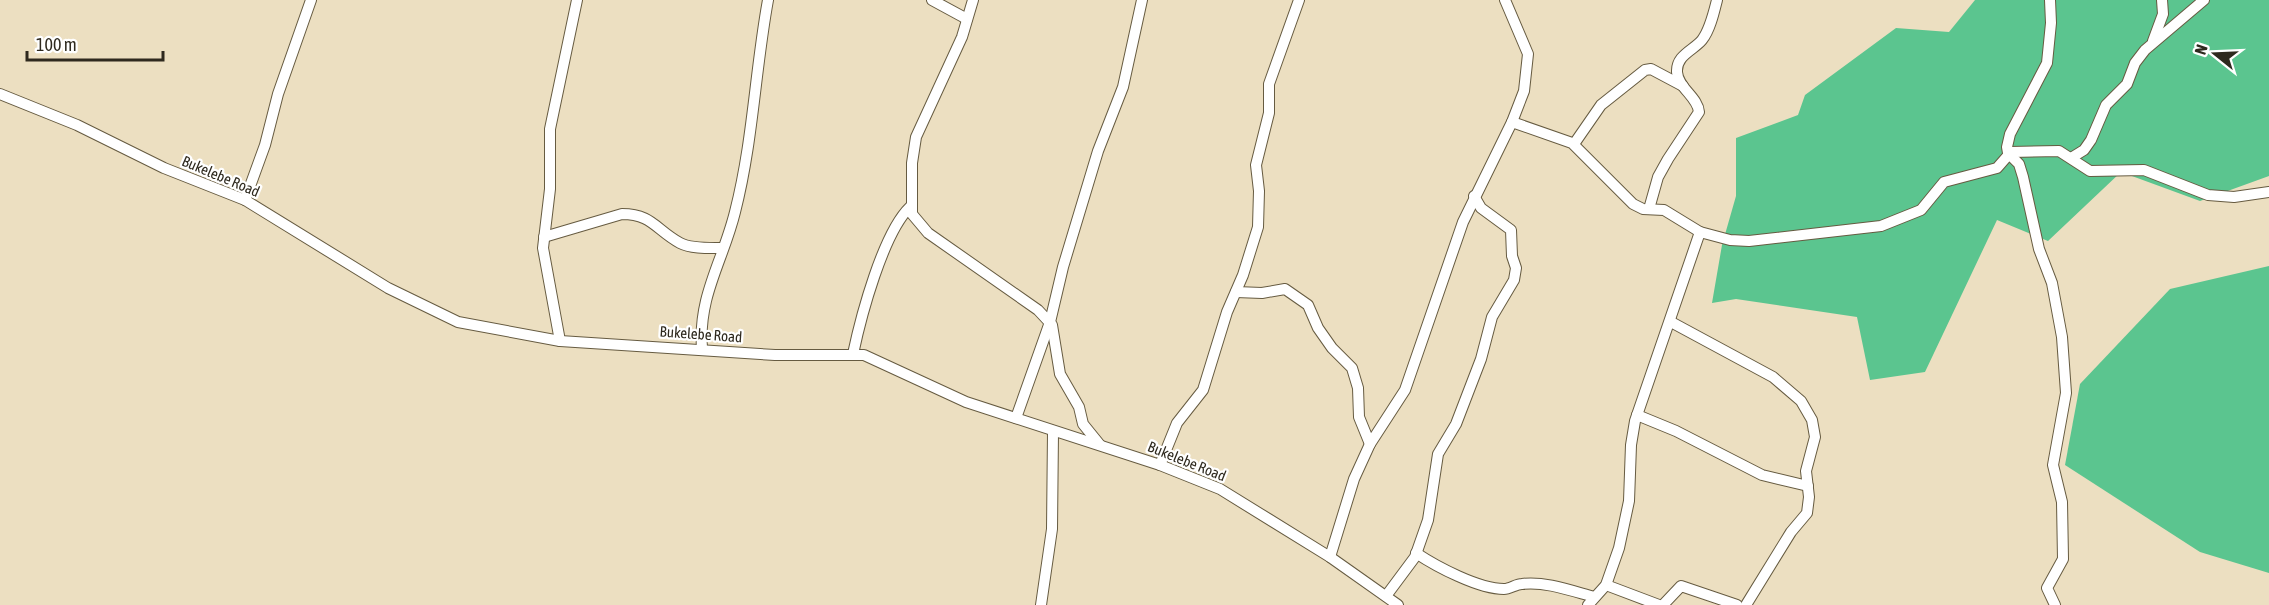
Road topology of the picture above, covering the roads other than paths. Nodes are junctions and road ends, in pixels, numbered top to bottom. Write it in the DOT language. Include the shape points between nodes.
graph roads {
  1 [pos="310,0"];
  2 [pos="577,0"];
  3 [pos="768,0"];
  4 [pos="932,0"];
  5 [pos="973,0"];
  6 [pos="1142,0"];
  7 [pos="1299,0"];
  8 [pos="1506,0"];
  9 [pos="1717,0"];
  10 [pos="2050,0"];
  11 [pos="2162,0"];
  12 [pos="2205,0"];
  13 [pos="967,19"];
  14 [pos="2152,44"];
  15 [pos="1684,86"];
  16 [pos="0,94"];
  17 [pos="1512,122"];
  18 [pos="1574,144"];
  19 [pos="2008,153"];
  20 [pos="2071,158"];
  21 [pos="2269,192"];
  22 [pos="1474,196"];
  23 [pos="245,200"];
  24 [pos="910,207"];
  25 [pos="1649,208"];
  26 [pos="1700,232"];
  27 [pos="544,237"];
  28 [pos="723,248"];
  29 [pos="1236,292"];
  30 [pos="1050,322"];
  31 [pos="1671,322"];
  32 [pos="560,341"];
  33 [pos="702,348"];
  34 [pos="853,354"];
  35 [pos="1637,415"];
  36 [pos="1016,418"];
  37 [pos="1053,432"];
  38 [pos="1370,444"];
  39 [pos="1101,446"];
  40 [pos="1160,465"];
  41 [pos="1808,486"];
  42 [pos="1416,553"];
  43 [pos="1330,557"];
  44 [pos="1606,585"];
  45 [pos="1386,596"];
  46 [pos="1591,601"];
  47 [pos="1041,605"];
  48 [pos="1398,605"];
  49 [pos="1661,605"];
  50 [pos="1737,605"];
  51 [pos="1746,605"];
  52 [pos="2055,605"];
  1 -- 23 [label="street"];
  2 -- 27 [label="street" via="550,129"];
  3 -- 28 [label="street" via="752,128 735,213"];
  4 -- 13 [label="street"];
  5 -- 13 [label="street"];
  6 -- 30 [label="street" via="1123,87 1095,160"];
  7 -- 29 [label="street" via="1269,84 1269,113 1256,165 1259,224"];
  8 -- 17 [label="street" via="1528,57 1524,91"];
  9 -- 15 [label="street" via="1702,40 1679,63 1677,74"];
  10 -- 19 [label="street" via="2047,63 2010,134"];
  11 -- 14 [label="street" via="2163,14"];
  12 -- 14 [label="street"];
  13 -- 24 [label="street" via="916,136"];
  14 -- 20 [label="street" via="2137,60 2127,84 2106,105 2084,150"];
  15 -- 18 [label="street" via="1651,69 1645,70 1601,105"];
  15 -- 25 [label="street" via="1699,112 1658,177"];
  16 -- 23 [label="street, Bukelebe Road"];
  17 -- 18 [label="street"];
  17 -- 22 [label="street"];
  18 -- 25 [label="street" via="1632,204"];
  19 -- 20 [label="street" via="2059,151"];
  19 -- 26 [label="street" via="1997,168 1944,182 1921,210 1881,226 1749,241"];
  19 -- 52 [label="street" via="2019,164 2024,177 2038,249 2052,283 2062,337 2066,393 2053,465 2062,502 2063,559 2047,588"];
  20 -- 21 [label="street" via="2090,171 2144,170 2208,195 2234,197"];
  22 -- 38 [label="street" via="1408,381"];
  22 -- 42 [label="street" via="1481,208 1511,230 1515,273 1492,317 1455,429 1438,454 1428,520"];
  23 -- 32 [label="street, Bukelebe Road" via="434,312 480,328"];
  24 -- 30 [label="street" via="916,221 928,233"];
  24 -- 34 [label="street" via="885,250 860,318"];
  25 -- 26 [label="street" via="1664,210"];
  26 -- 31 [label="street"];
  27 -- 28 [label="street" via="621,214 633,214 648,219 680,243"];
  27 -- 32 [label="street" via="543,257"];
  28 -- 33 [label="street" via="701,313"];
  29 -- 38 [label="street" via="1285,289 1308,305 1318,328 1352,368 1358,388 1359,417"];
  29 -- 40 [label="street" via="1203,390 1177,423"];
  30 -- 36 [label="street"];
  30 -- 39 [label="street" via="1060,374 1079,407 1083,424"];
  31 -- 35 [label="street"];
  31 -- 41 [label="street" via="1773,377 1801,401 1812,420 1815,437 1806,471"];
  32 -- 33 [label="street, Bukelebe Road"];
  33 -- 34 [label="street, Bukelebe Road" via="775,355"];
  34 -- 36 [label="street, Bukelebe Road" via="966,402"];
  35 -- 41 [label="street" via="1762,475"];
  35 -- 44 [label="street" via="1631,445 1629,501"];
  36 -- 37 [label="street, Bukelebe Road"];
  37 -- 39 [label="street, Bukelebe Road"];
  37 -- 47 [label="street" via="1052,529"];
  38 -- 43 [label="street" via="1354,479"];
  39 -- 40 [label="street, Bukelebe Road"];
  40 -- 43 [label="street, Bukelebe Road" via="1220,489"];
  41 -- 51 [label="street" via="1807,513"];
  42 -- 45 [label="street"];
  42 -- 46 [label="street" via="1469,582 1505,589 1522,584 1544,586"];
  43 -- 45 [label="street, Bukelebe Road"];
  44 -- 46 [label="street"];
  44 -- 49 [label="street"];
  45 -- 48 [label="street, Bukelebe Road"];
  49 -- 50 [label="street" via="1681,586"];
}
